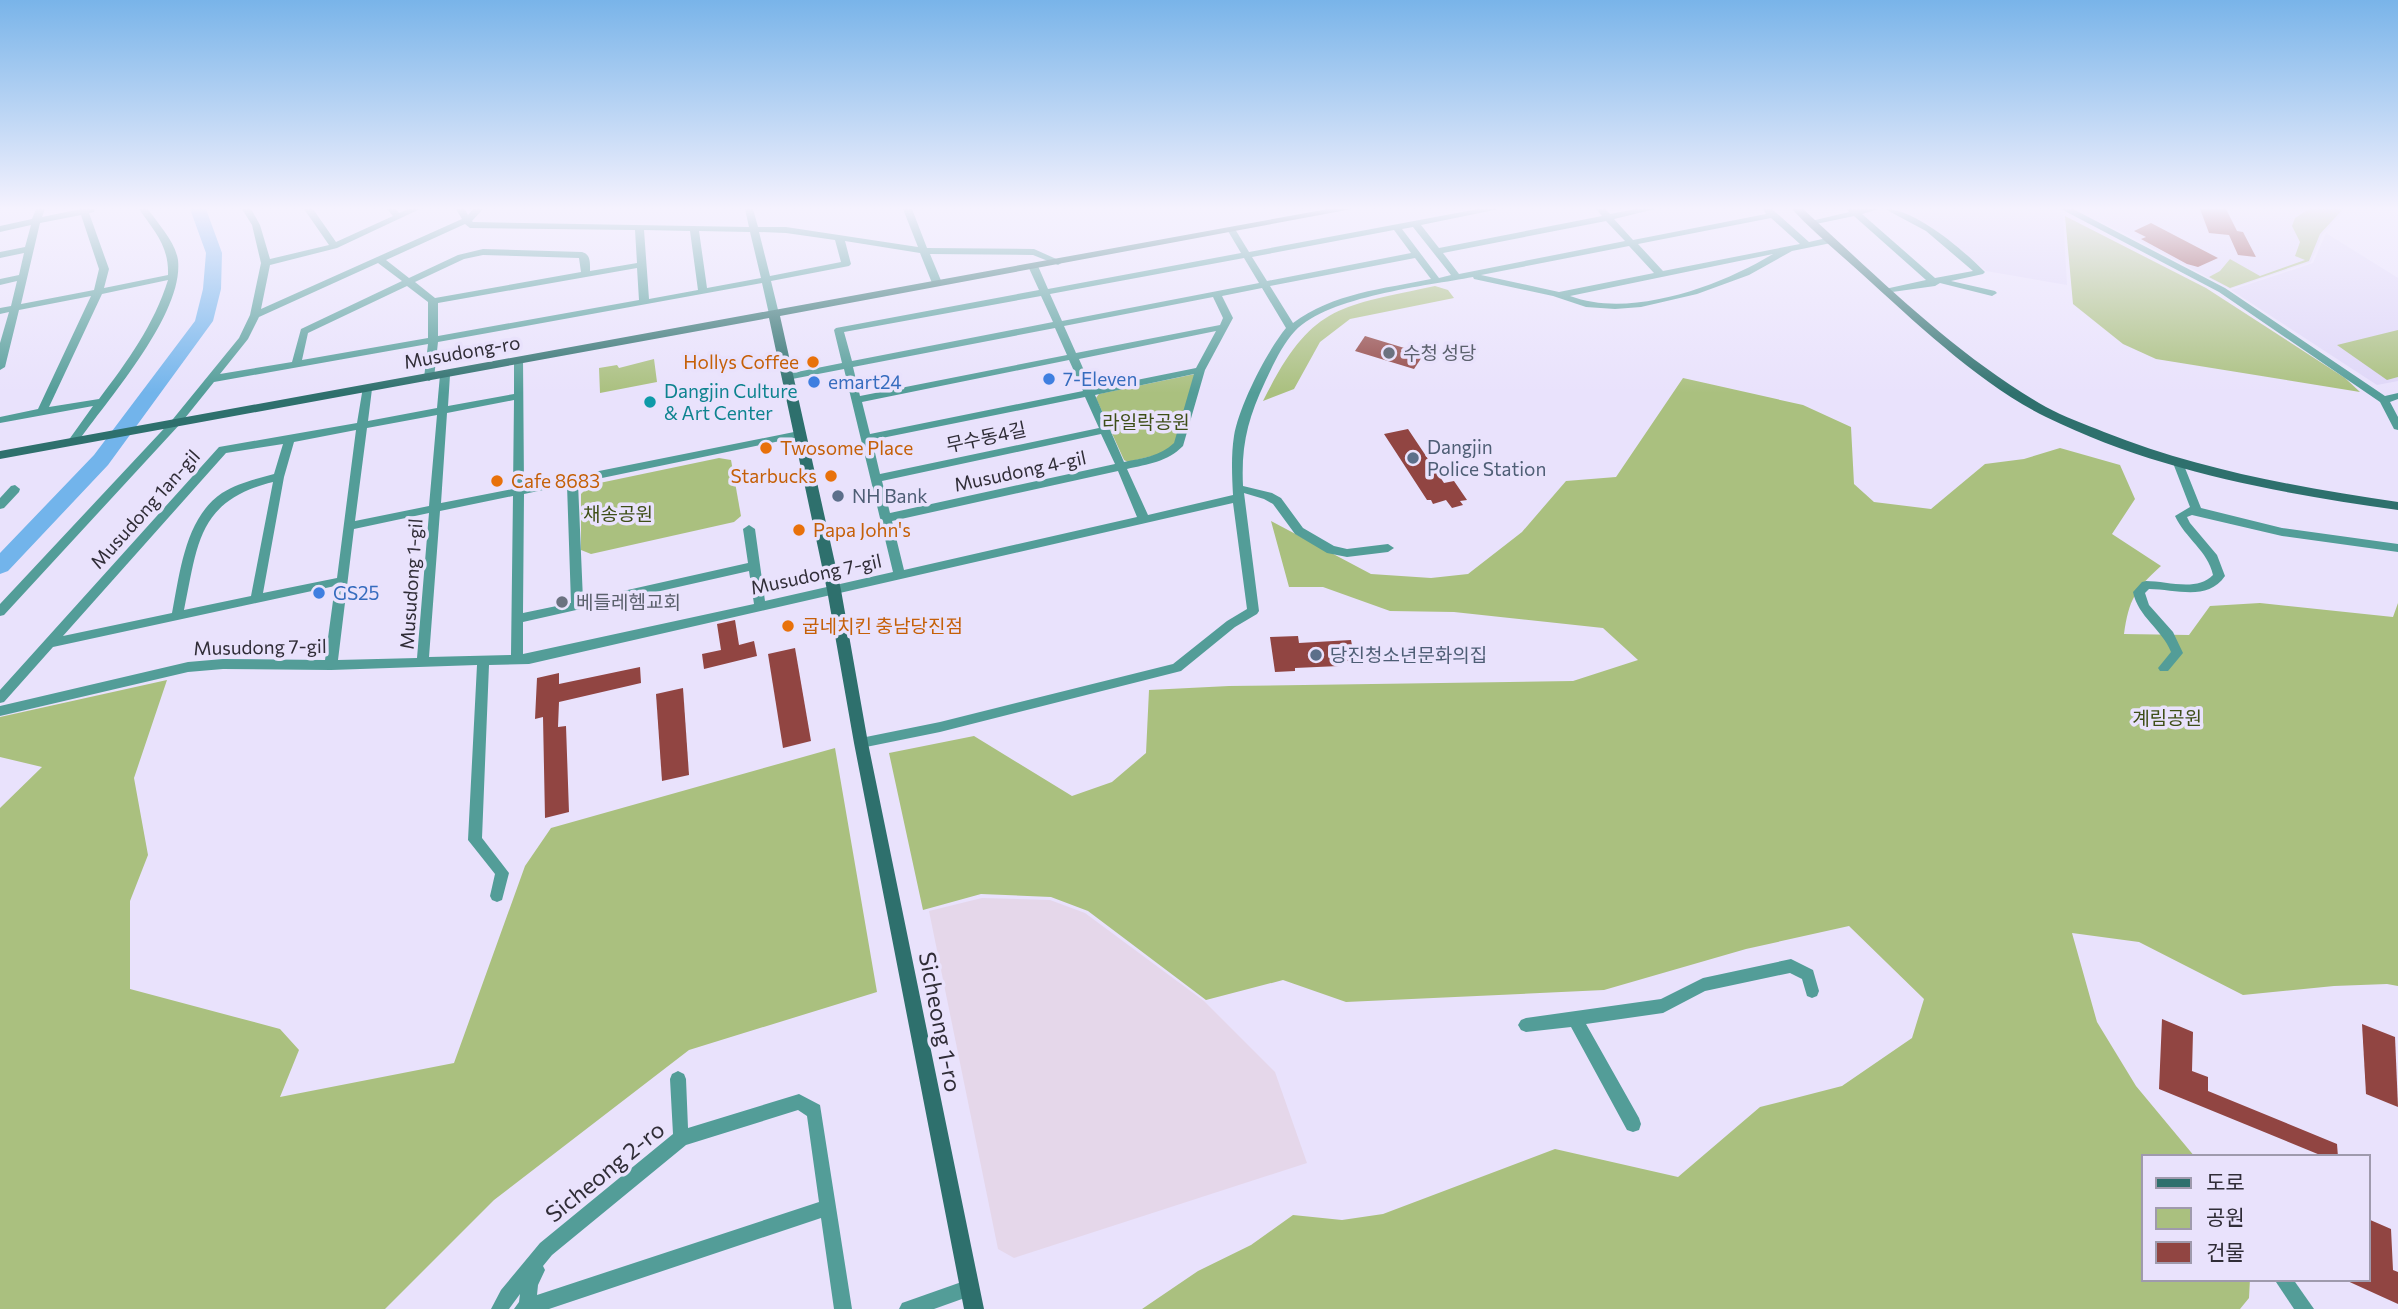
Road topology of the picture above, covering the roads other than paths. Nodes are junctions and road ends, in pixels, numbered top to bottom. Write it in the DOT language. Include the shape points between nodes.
graph roads {
  1 [pos="24,270"];
  2 [pos="103,270"];
  3 [pos="173,270"];
  4 [pos="265,270"];
  5 [pos="354,270"];
  6 [pos="393,270"];
  7 [pos="433,270"];
  8 [pos="586,270"];
  9 [pos="609,270"];
  10 [pos="641,270"];
  11 [pos="700,270"];
  12 [pos="763,270"];
  13 [pos="813,270"];
  14 [pos="932,270"];
  15 [pos="1011,270"];
  16 [pos="1035,270"];
  17 [pos="1171,270"];
  18 [pos="1255,270"];
  19 [pos="1340,270"];
  20 [pos="1428,270"];
  21 [pos="1457,270"];
  22 [pos="1498,270"];
  23 [pos="1656,270"];
  24 [pos="1679,270"];
  25 [pos="1748,270"];
  26 [pos="1865,270"];
  27 [pos="1924,270"];
  28 [pos="1978,270"];
  29 [pos="2183,270"];
  30 [pos="586,274"];
  31 [pos="1660,274"];
  32 [pos="174,276"];
  33 [pos="23,277"];
  34 [pos="1464,277"];
  35 [pos="765,279"];
  36 [pos="1437,281"];
  37 [pos="0,282"];
  38 [pos="408,282"];
  39 [pos="1938,282"];
  40 [pos="937,284"];
  41 [pos="1264,285"];
  42 [pos="1888,291"];
  43 [pos="98,292"];
  44 [pos="703,292"];
  45 [pos="1043,292"];
  46 [pos="1992,293"];
  47 [pos="1216,294"];
  48 [pos="1559,295"];
  49 [pos="433,301"];
  50 [pos="645,302"];
  51 [pos="15,308"];
  52 [pos="0,311"];
  53 [pos="774,314"];
  54 [pos="255,315"];
  55 [pos="1057,324"];
  56 [pos="1222,327"];
  57 [pos="1291,328"];
  58 [pos="433,340"];
  59 [pos="3,345"];
  60 [pos="1072,357"];
  61 [pos="519,361"];
  62 [pos="296,364"];
  63 [pos="847,366"];
  64 [pos="0,367"];
  65 [pos="1200,370"];
  66 [pos="445,375"];
  67 [pos="788,377"];
  68 [pos="429,378"];
  69 [pos="211,379"];
  70 [pos="367,389"];
  71 [pos="1087,393"];
  72 [pos="518,396"];
  73 [pos="2398,396"];
  74 [pos="855,400"];
  75 [pos="2384,400"];
  76 [pos="99,402"];
  77 [pos="442,410"];
  78 [pos="42,412"];
  79 [pos="0,419"];
  80 [pos="177,421"];
  81 [pos="362,425"];
  82 [pos="2398,427"];
  83 [pos="1104,430"];
  84 [pos="799,434"];
  85 [pos="289,439"];
  86 [pos="865,439"];
  87 [pos="79,440"];
  88 [pos="0,455"];
  89 [pos="2178,463"];
  90 [pos="1121,467"];
  91 [pos="279,477"];
  92 [pos="875,479"];
  93 [pos="572,481"];
  94 [pos="0,492"];
  95 [pos="517,492"];
  96 [pos="1238,493"];
  97 [pos="0,505"];
  98 [pos="2398,506"];
  99 [pos="435,509"];
  100 [pos="2197,511"];
  101 [pos="886,518"];
  102 [pos="1144,519"];
  103 [pos="348,526"];
  104 [pos="749,529"];
  105 [pos="1388,548"];
  106 [pos="2398,548"];
  107 [pos="755,566"];
  108 [pos="900,575"];
  109 [pos="341,581"];
  110 [pos="834,590"];
  111 [pos="256,600"];
  112 [pos="577,606"];
  113 [pos="760,606"];
  114 [pos="1253,611"];
  115 [pos="0,612"];
  116 [pos="177,617"];
  117 [pos="518,619"];
  118 [pos="50,643"];
  119 [pos="517,659"];
  120 [pos="483,660"];
  121 [pos="423,662"];
  122 [pos="331,665"];
  123 [pos="2164,668"];
  124 [pos="0,698"];
  125 [pos="0,711"];
  126 [pos="861,743"];
  127 [pos="497,896"];
  128 [pos="1812,991"];
  129 [pos="1575,1019"];
  130 [pos="1526,1025"];
  131 [pos="678,1079"];
  132 [pos="1633,1124"];
  133 [pos="681,1138"];
  134 [pos="828,1207"];
  135 [pos="546,1250"];
  136 [pos="2284,1281"];
  137 [pos="970,1288"];
  138 [pos="531,1306"];
  139 [pos="500,1309"];
  140 [pos="843,1309"];
  141 [pos="908,1309"];
  142 [pos="974,1309"];
  143 [pos="2305,1309"];
  1 -- 33 [label="street"];
  2 -- 43 [label="street"];
  3 -- 32 [label="street"];
  4 -- 54 [label="street"];
  5 -- 54 [label="street"];
  6 -- 38 [label="street"];
  7 -- 38 [label="street"];
  8 -- 30 [label="street"];
  9 -- 30 [label="street"];
  10 -- 50 [label="street"];
  11 -- 44 [label="street"];
  12 -- 35 [label="street"];
  13 -- 35 [label="street"];
  14 -- 40 [label="street"];
  15 -- 40 [label="street, Musudong-ro"];
  16 -- 45 [label="street, Musudong 4-gil"];
  17 -- 45 [label="street"];
  18 -- 41 [label="street"];
  19 -- 41 [label="street"];
  20 -- 36 [label="street"];
  21 -- 34 [label="street"];
  22 -- 34 [label="street"];
  23 -- 31 [label="street"];
  24 -- 31 [label="street"];
  25 -- 48 [label="street" via="1666,300 1591,305"];
  26 -- 42 [label="street"];
  27 -- 39 [label="street"];
  28 -- 39 [label="street"];
  29 -- 75 [label="street" via="2222,290"];
  30 -- 49 [label="street"];
  31 -- 48 [label="street"];
  32 -- 43 [label="street"];
  32 -- 76 [label="street" via="157,321"];
  33 -- 37 [label="street"];
  33 -- 51 [label="street"];
  34 -- 36 [label="street"];
  34 -- 48 [label="street"];
  35 -- 44 [label="street"];
  35 -- 53 [label="street"];
  36 -- 57 [label="street" via="1350,298"];
  38 -- 49 [label="street"];
  38 -- 62 [label="street" via="304,331"];
  39 -- 42 [label="street"];
  39 -- 46 [label="street"];
  40 -- 53 [label="street, Musudong-ro"];
  41 -- 47 [label="street"];
  41 -- 57 [label="street"];
  42 -- 89 [label="street" via="1967,361 2040,409"];
  43 -- 51 [label="street"];
  43 -- 78 [label="street"];
  44 -- 50 [label="street"];
  45 -- 55 [label="street, Musudong 4-gil"];
  45 -- 63 [label="street" via="839,330"];
  47 -- 55 [label="street"];
  47 -- 56 [label="street" via="1228,318"];
  49 -- 58 [label="street"];
  50 -- 58 [label="street"];
  51 -- 52 [label="street"];
  51 -- 59 [label="street"];
  53 -- 61 [label="street, Musudong-ro"];
  53 -- 67 [label="street, Sicheong 1-ro"];
  54 -- 69 [label="street" via="243,339"];
  55 -- 60 [label="street, Musudong 4-gil"];
  55 -- 63 [label="street"];
  56 -- 60 [label="street"];
  56 -- 65 [label="street, Musudong 4-gil"];
  57 -- 96 [label="street" via="1261,379 1239,433"];
  58 -- 62 [label="street"];
  58 -- 68 [label="street"];
  59 -- 64 [label="street"];
  60 -- 71 [label="street, Musudong 4-gil"];
  60 -- 74 [label="street"];
  61 -- 66 [label="street, Musudong-ro"];
  61 -- 72 [label="street"];
  62 -- 69 [label="street"];
  63 -- 67 [label="street"];
  63 -- 74 [label="street"];
  65 -- 71 [label="street"];
  65 -- 90 [label="street, Musudong 4-gil" via="1179,444 1164,456"];
  66 -- 68 [label="street, Musudong-ro"];
  66 -- 77 [label="street, Musudong 1-gil"];
  67 -- 84 [label="street, Sicheong 1-ro"];
  68 -- 70 [label="street, Musudong-ro"];
  69 -- 80 [label="street"];
  70 -- 80 [label="street, Musudong-ro"];
  70 -- 81 [label="street"];
  71 -- 83 [label="street, Musudong 4-gil"];
  71 -- 86 [label="street"];
  72 -- 77 [label="street"];
  72 -- 95 [label="street"];
  73 -- 75 [label="street"];
  74 -- 86 [label="street"];
  75 -- 82 [label="street"];
  76 -- 78 [label="street"];
  76 -- 87 [label="street"];
  77 -- 81 [label="street"];
  77 -- 99 [label="street, Musudong 1-gil"];
  78 -- 79 [label="street"];
  80 -- 87 [label="street, Musudong-ro"];
  80 -- 115 [label="street"];
  81 -- 85 [label="street, Musudong 1an-gil"];
  81 -- 103 [label="street"];
  83 -- 90 [label="street, Musudong 4-gil"];
  83 -- 92 [label="street, 무수동4길"];
  84 -- 93 [label="street, Musudong 1-gil"];
  84 -- 110 [label="street, Sicheong 1-ro"];
  85 -- 91 [label="street"];
  85 -- 118 [label="street, Musudong 1an-gil" via="223,450"];
  86 -- 92 [label="street"];
  87 -- 88 [label="street"];
  89 -- 98 [label="street" via="2293,492"];
  89 -- 100 [label="street"];
  90 -- 101 [label="street, Musudong 4-gil"];
  90 -- 102 [label="street, Musudong 4-gil"];
  91 -- 111 [label="street"];
  91 -- 116 [label="street" via="240,488 213,505 198,526"];
  92 -- 101 [label="street"];
  93 -- 95 [label="street, Musudong 1-gil"];
  93 -- 112 [label="street"];
  94 -- 97 [label="street" via="15,489"];
  95 -- 99 [label="street, Musudong 1-gil"];
  95 -- 117 [label="street"];
  96 -- 102 [label="street, Musudong 7-gil"];
  96 -- 105 [label="street, Musudong 7-gil" via="1268,496 1299,531 1331,550 1346,554"];
  96 -- 114 [label="street"];
  99 -- 103 [label="street, Musudong 1-gil"];
  99 -- 121 [label="street, Musudong 1-gil"];
  100 -- 106 [label="street" via="2282,532"];
  100 -- 123 [label="street" via="2181,516 2216,559 2216,581 2197,589 2157,584 2139,592 2144,608 2175,643 2177,653"];
  101 -- 108 [label="street"];
  102 -- 108 [label="street, Musudong 7-gil"];
  103 -- 109 [label="street"];
  104 -- 107 [label="street"];
  107 -- 112 [label="street"];
  107 -- 113 [label="street"];
  108 -- 110 [label="street, Musudong 7-gil"];
  109 -- 111 [label="street"];
  109 -- 122 [label="street"];
  110 -- 113 [label="street, Musudong 7-gil"];
  110 -- 126 [label="street, Sicheong 1-ro"];
  111 -- 116 [label="street"];
  112 -- 117 [label="street"];
  113 -- 119 [label="street, Musudong 7-gil"];
  114 -- 126 [label="street" via="1177,668"];
  116 -- 118 [label="street"];
  117 -- 119 [label="street"];
  118 -- 124 [label="street, Musudong 1an-gil"];
  119 -- 120 [label="street, Musudong 7-gil"];
  120 -- 121 [label="street, Musudong 7-gil"];
  120 -- 127 [label="street" via="475,840 502,873"];
  121 -- 122 [label="street, Musudong 7-gil"];
  122 -- 125 [label="street, Musudong 7-gil" via="188,667"];
  126 -- 137 [label="street, Sicheong 1-ro"];
  128 -- 129 [label="street" via="1808,975 1791,966 1703,985 1662,1006"];
  129 -- 130 [label="street"];
  129 -- 132 [label="street"];
  131 -- 133 [label="street"];
  133 -- 134 [label="street, Sicheong 2-ro" via="799,1102 814,1111"];
  133 -- 135 [label="street, Sicheong 2-ro"];
  134 -- 138 [label="street"];
  134 -- 140 [label="street, Sicheong 2-ro"];
  135 -- 138 [label="street" via="529,1283"];
  135 -- 139 [label="street, Sicheong 2-ro"];
  136 -- 143 [label="street"];
  137 -- 141 [label="street"];
  137 -- 142 [label="street, Sicheong 1-ro"];
}
